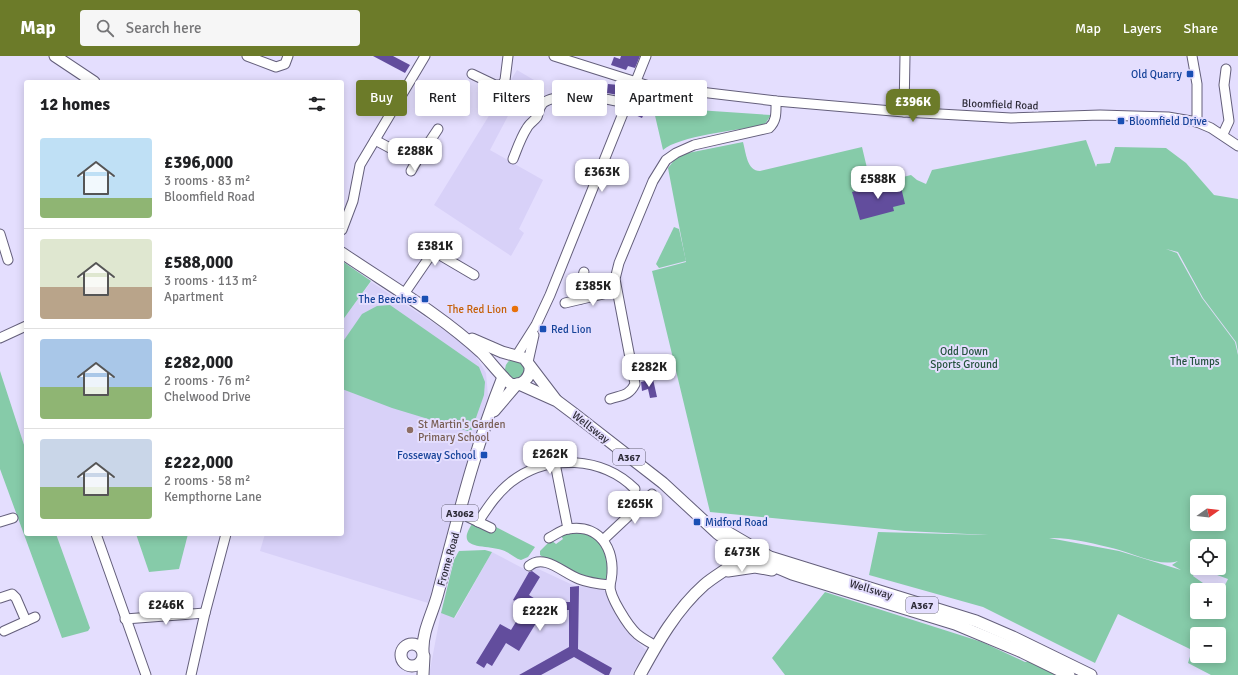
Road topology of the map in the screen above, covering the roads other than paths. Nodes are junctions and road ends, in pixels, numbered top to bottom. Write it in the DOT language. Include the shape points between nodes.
graph roads {
  1 [pos="55,56"];
  2 [pos="247,56"];
  3 [pos="288,56"];
  4 [pos="425,56"];
  5 [pos="508,56"];
  6 [pos="556,56"];
  7 [pos="646,56"];
  8 [pos="905,56"];
  9 [pos="1192,56"];
  10 [pos="1226,69"];
  11 [pos="472,74"];
  12 [pos="91,80"];
  13 [pos="626,80"];
  14 [pos="636,80"];
  15 [pos="707,94"];
  16 [pos="615,100"];
  17 [pos="776,101"];
  18 [pos="904,112"];
  19 [pos="622,116"];
  20 [pos="1197,122"];
  21 [pos="438,129"];
  22 [pos="1223,134"];
  23 [pos="375,140"];
  24 [pos="1238,146"];
  25 [pos="513,159"];
  26 [pos="416,162"];
  27 [pos="410,171"];
  28 [pos="344,225"];
  29 [pos="0,234"];
  30 [pos="344,254"];
  31 [pos="8,260"];
  32 [pos="584,272"];
  33 [pos="474,275"];
  34 [pos="616,291"];
  35 [pos="404,294"];
  36 [pos="581,300"];
  37 [pos="565,303"];
  38 [pos="536,325"];
  39 [pos="24,327"];
  40 [pos="462,335"];
  41 [pos="0,338"];
  42 [pos="515,355"];
  43 [pos="529,365"];
  44 [pos="502,375"];
  45 [pos="518,384"];
  46 [pos="610,399"];
  47 [pos="557,401"];
  48 [pos="489,418"];
  49 [pos="555,463"];
  50 [pos="636,489"];
  51 [pos="652,494"];
  52 [pos="468,517"];
  53 [pos="13,518"];
  54 [pos="0,522"];
  55 [pos="478,522"];
  56 [pos="490,528"];
  57 [pos="568,529"];
  58 [pos="97,536"];
  59 [pos="225,536"];
  60 [pos="549,538"];
  61 [pos="603,540"];
  62 [pos="747,550"];
  63 [pos="529,566"];
  64 [pos="722,572"];
  65 [pos="792,574"];
  66 [pos="610,585"];
  67 [pos="0,598"];
  68 [pos="434,609"];
  69 [pos="205,613"];
  70 [pos="35,617"];
  71 [pos="125,619"];
  72 [pos="26,621"];
  73 [pos="4,631"];
  74 [pos="409,644"];
  75 [pos="656,646"];
  76 [pos="1030,650"];
  77 [pos="423,653"];
  78 [pos="406,664"];
  79 [pos="146,675"];
  80 [pos="191,675"];
  81 [pos="410,675"];
  82 [pos="423,675"];
  83 [pos="640,675"];
  84 [pos="1069,675"];
  85 [pos="1091,675"];
  1 -- 12 [label="main road"];
  2 -- 3 [label="street" via="276,66 285,64"];
  4 -- 23 [label="street"];
  5 -- 11 [label="street" via="502,85 495,85"];
  6 -- 13 [label="street, Bloomfield Road"];
  7 -- 14 [label="street"];
  8 -- 18 [label="street"];
  9 -- 20 [label="street" via="1197,84"];
  10 -- 22 [label="street" via="1224,84 1229,121"];
  15 -- 17 [label="street, Bloomfield Road"];
  16 -- 25 [label="street" via="568,96 549,100 541,105"];
  17 -- 18 [label="street, Bloomfield Road"];
  17 -- 34 [label="street" via="776,118 769,128 694,145 676,153 662,165 619,263 615,279"];
  18 -- 20 [label="street, Bloomfield Road" via="1011,118 1100,115"];
  19 -- 38 [label="street"];
  20 -- 22 [label="street, Bloomfield Road"];
  21 -- 26 [label="street"];
  22 -- 24 [label="street, Bloomfield Road"];
  23 -- 26 [label="street"];
  23 -- 28 [label="street" via="360,165 353,201"];
  26 -- 27 [label="street"];
  29 -- 31 [label="street"];
  30 -- 35 [label="main road, Wellsway"];
  32 -- 36 [label="street" via="579,291"];
  33 -- 35 [label="street" via="440,255 433,255"];
  34 -- 36 [label="street"];
  34 -- 46 [label="street" via="635,384 629,393"];
  35 -- 40 [label="main road, Wellsway"];
  36 -- 37 [label="street"];
  38 -- 42 [label="street"];
  38 -- 43 [label="street"];
  39 -- 41 [label="street"];
  40 -- 42 [label="main road, Wellsway"];
  40 -- 44 [label="main road, Wellsway"];
  42 -- 43 [label="main road, Wellsway" via="524,358"];
  42 -- 44 [label="main road" via="502,364"];
  43 -- 45 [label="main road" via="530,374"];
  43 -- 47 [label="main road, Wellsway / A367"];
  44 -- 45 [label="main road, Wellsway" via="508,382"];
  44 -- 48 [label="main road, Frome Road / A3062"];
  45 -- 47 [label="main road, Wellsway / A367"];
  45 -- 48 [label="main road, Frome Road / A3062"];
  47 -- 62 [label="main road, Wellsway / A367"];
  48 -- 68 [label="main road, Frome Road / A3062" via="475,459"];
  49 -- 50 [label="street" via="572,462 603,467 616,473"];
  49 -- 55 [label="street" via="533,469 513,481 490,504"];
  49 -- 57 [label="street"];
  51 -- 61 [label="street"];
  52 -- 55 [label="street"];
  53 -- 54 [label="street"];
  55 -- 56 [label="street"];
  57 -- 60 [label="street"];
  57 -- 61 [label="street" via="584,529"];
  58 -- 71 [label="street"];
  59 -- 69 [label="street"];
  61 -- 66 [label="street" via="612,558"];
  62 -- 64 [label="main road" via="740,560"];
  62 -- 65 [label="main road, Wellsway / A367"];
  62 -- 76 [label="main road, Wellsway / A367" via="976,621"];
  63 -- 66 [label="street" via="534,562 544,562 577,578"];
  64 -- 65 [label="main road" via="755,567"];
  64 -- 75 [label="main road" via="687,602"];
  65 -- 76 [label="main road, Wellsway / A367"];
  66 -- 75 [label="street" via="611,593 629,624 636,633"];
  67 -- 72 [label="street" via="12,594"];
  68 -- 74 [label="main road, Frome Road / A3062"];
  68 -- 77 [label="main road, Frome Road / A3062" via="424,631"];
  69 -- 71 [label="street"];
  69 -- 80 [label="street"];
  70 -- 72 [label="street"];
  71 -- 79 [label="street"];
  72 -- 73 [label="street"];
  74 -- 77 [label="main road" via="416,644"];
  74 -- 78 [label="main road, Frome Road" via="402,652 402,659"];
  75 -- 83 [label="main road"];
  76 -- 84 [label="main road, Wellsway / A367"];
  76 -- 85 [label="main road, Wellsway / A367"];
  77 -- 78 [label="main road" via="421,662 416,666"];
  77 -- 82 [label="main road, Frome Road / A3062"];
  78 -- 81 [label="main road, Frome Road"];
}
